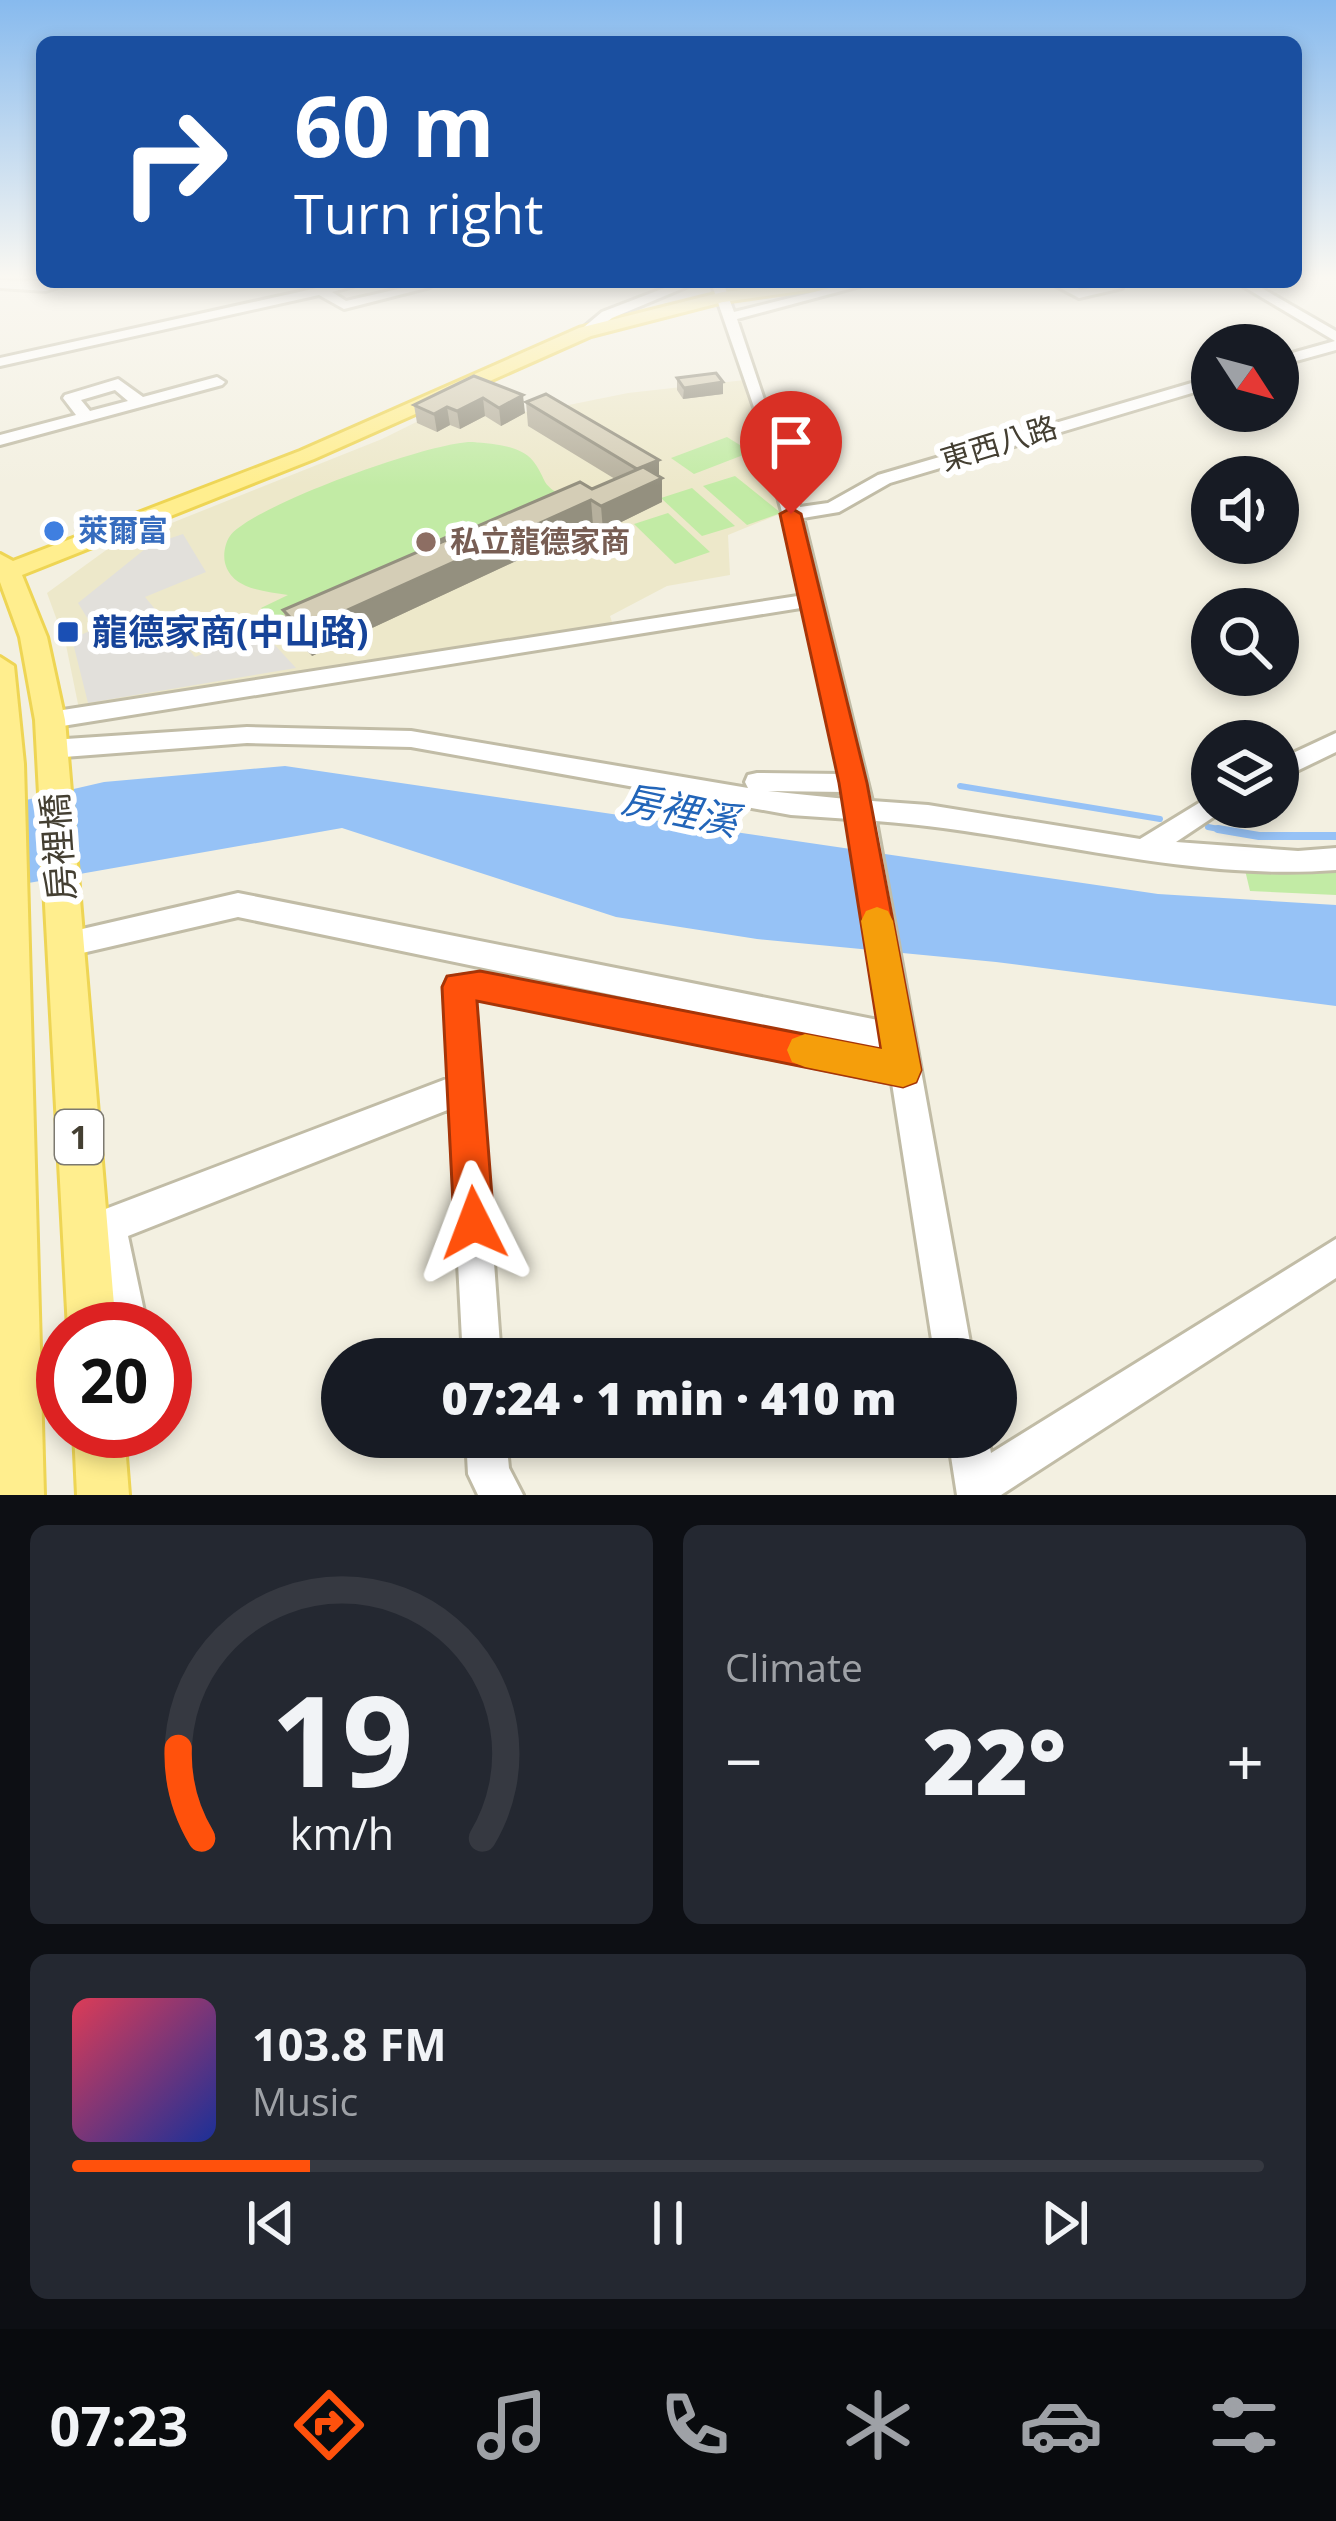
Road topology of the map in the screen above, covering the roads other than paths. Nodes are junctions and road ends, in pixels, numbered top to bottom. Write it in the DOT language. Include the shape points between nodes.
graph roads {
  1 [pos="62,347"];
  2 [pos="552,347"];
  3 [pos="738,347"];
  4 [pos="1,360"];
  5 [pos="217,382"];
  6 [pos="1191,388"];
  7 [pos="0,440"];
  8 [pos="791,514"];
  9 [pos="3,570"];
  10 [pos="813,600"];
  11 [pos="1,672"];
  12 [pos="51,734"];
  13 [pos="1336,742"];
  14 [pos="1299,760"];
  15 [pos="757,782"];
  16 [pos="855,796"];
  17 [pos="1191,819"];
  18 [pos="1144,850"];
  19 [pos="1336,859"];
  20 [pos="65,945"];
  21 [pos="6,968"];
  22 [pos="900,1054"];
  23 [pos="466,1087"];
  24 [pos="1336,1257"];
  25 [pos="90,1302"];
  26 [pos="123,1302"];
  27 [pos="481,1338"];
  28 [pos="950,1338"];
  29 [pos="101,1458"];
  30 [pos="488,1458"];
  31 [pos="972,1458"];
  32 [pos="977,1490"];
  33 [pos="18,1495"];
  34 [pos="103,1495"];
  35 [pos="502,1495"];
  1 -- 4 [label="street"];
  2 -- 9 [label="main road" via="307,455"];
  3 -- 8 [label="street"];
  5 -- 7 [label="street"];
  6 -- 8 [label="street, 東西八路" via="884,478 833,508"];
  8 -- 10 [label="street"];
  9 -- 12 [label="main road, 1" via="39,662"];
  10 -- 12 [label="street"];
  10 -- 16 [label="street"];
  11 -- 21 [label="main road, 房裡橋 / 1" via="9,764"];
  12 -- 16 [label="street" via="411,739 791,805"];
  12 -- 20 [label="main road, 房裡橋 / 1"];
  13 -- 14 [label="street"];
  15 -- 16 [label="street"];
  16 -- 18 [label="street"];
  16 -- 22 [label="street"];
  17 -- 18 [label="street"];
  18 -- 19 [label="street"];
  20 -- 22 [label="street" via="238,905"];
  20 -- 25 [label="main road, 1"];
  21 -- 33 [label="main road, 1"];
  22 -- 23 [label="street" via="459,987"];
  22 -- 28 [label="street"];
  23 -- 26 [label="street" via="108,1226"];
  23 -- 27 [label="street"];
  24 -- 32 [label="street"];
  29 -- 34 [label="main road"];
  30 -- 35 [label="street"];
  31 -- 32 [label="street"];
}
